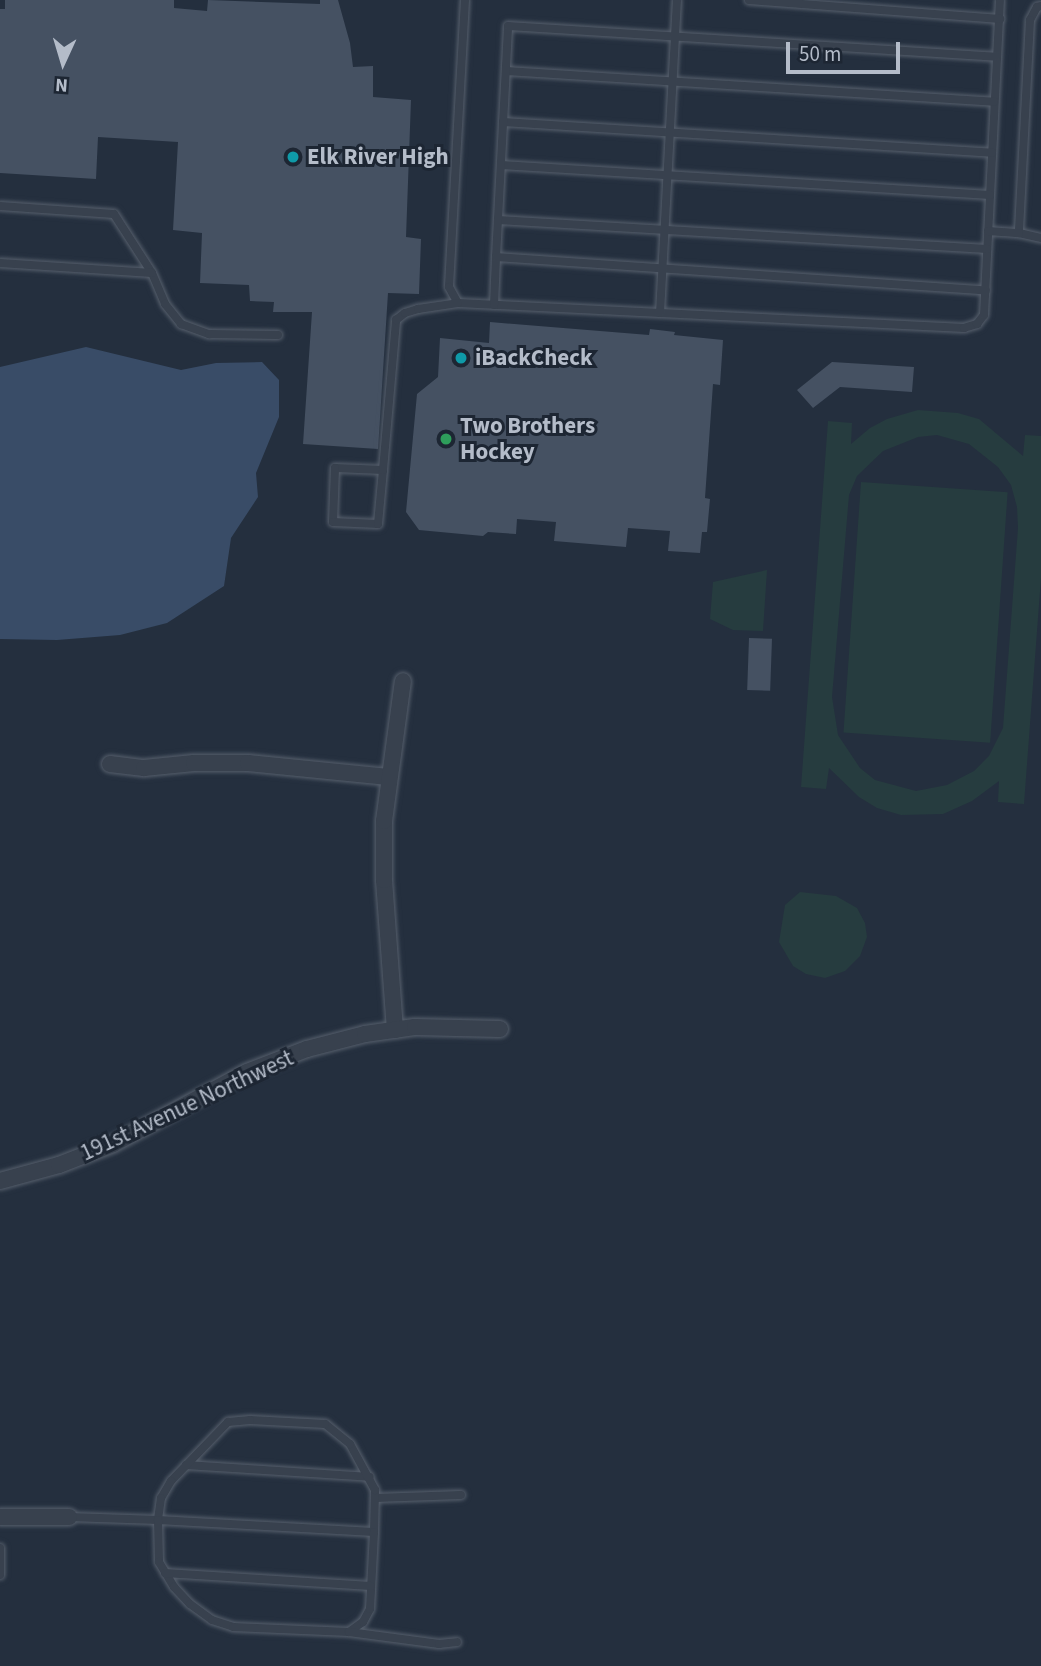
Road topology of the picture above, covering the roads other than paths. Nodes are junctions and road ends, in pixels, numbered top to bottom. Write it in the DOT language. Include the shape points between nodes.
graph roads {
  1 [pos="465,0"];
  2 [pos="677,0"];
  3 [pos="749,0"];
  4 [pos="1000,0"];
  5 [pos="1041,6"];
  6 [pos="1000,19"];
  7 [pos="675,36"];
  8 [pos="996,57"];
  9 [pos="506,71"];
  10 [pos="673,81"];
  11 [pos="994,102"];
  12 [pos="503,122"];
  13 [pos="670,132"];
  14 [pos="992,153"];
  15 [pos="501,165"];
  16 [pos="668,176"];
  17 [pos="990,195"];
  18 [pos="0,206"];
  19 [pos="498,220"];
  20 [pos="665,230"];
  21 [pos="988,231"];
  22 [pos="1019,233"];
  23 [pos="1041,238"];
  24 [pos="987,248"];
  25 [pos="496,257"];
  26 [pos="0,262"];
  27 [pos="663,268"];
  28 [pos="152,273"];
  29 [pos="986,290"];
  30 [pos="458,303"];
  31 [pos="494,305"];
  32 [pos="660,313"];
  33 [pos="278,335"];
  34 [pos="383,470"];
  35 [pos="403,681"];
  36 [pos="110,764"];
  37 [pos="388,777"];
  38 [pos="500,1029"];
  39 [pos="395,1030"];
  40 [pos="0,1181"];
  41 [pos="186,1465"];
  42 [pos="370,1477"];
  43 [pos="461,1495"];
  44 [pos="375,1498"];
  45 [pos="0,1517"];
  46 [pos="69,1517"];
  47 [pos="158,1520"];
  48 [pos="374,1532"];
  49 [pos="0,1548"];
  50 [pos="165,1573"];
  51 [pos="0,1575"];
  52 [pos="371,1586"];
  53 [pos="349,1632"];
  54 [pos="457,1642"];
  1 -- 30 [label="lane" via="449,287"];
  2 -- 7 [label="lane"];
  3 -- 6 [label="lane"];
  4 -- 6 [label="lane"];
  5 -- 22 [label="lane" via="1030,20"];
  6 -- 8 [label="lane"];
  7 -- 8 [label="lane"];
  7 -- 9 [label="lane" via="508,26"];
  7 -- 10 [label="lane"];
  8 -- 11 [label="lane"];
  9 -- 10 [label="lane"];
  9 -- 12 [label="lane"];
  10 -- 11 [label="lane"];
  10 -- 13 [label="lane"];
  11 -- 14 [label="lane"];
  12 -- 13 [label="lane"];
  12 -- 15 [label="lane"];
  13 -- 14 [label="lane"];
  13 -- 16 [label="lane"];
  14 -- 17 [label="lane"];
  15 -- 16 [label="lane"];
  15 -- 19 [label="lane"];
  16 -- 17 [label="lane"];
  16 -- 20 [label="lane"];
  17 -- 21 [label="lane"];
  18 -- 28 [label="lane" via="114,214"];
  19 -- 20 [label="lane"];
  19 -- 25 [label="lane"];
  20 -- 24 [label="lane"];
  20 -- 27 [label="lane"];
  21 -- 22 [label="lane"];
  21 -- 24 [label="lane"];
  22 -- 23 [label="lane"];
  24 -- 29 [label="lane"];
  25 -- 27 [label="lane"];
  25 -- 31 [label="lane"];
  26 -- 28 [label="lane"];
  27 -- 29 [label="lane"];
  27 -- 32 [label="lane"];
  28 -- 33 [label="lane" via="165,304 181,324 209,334"];
  29 -- 32 [label="lane" via="984,316 964,328"];
  30 -- 31 [label="lane"];
  30 -- 34 [label="lane" via="418,309 396,320"];
  31 -- 32 [label="lane"];
  34 -- 34 [label="lane" via="379,524 333,522 335,468"];
  35 -- 37 [label="street"];
  36 -- 37 [label="street" via="144,768 194,762 247,763"];
  37 -- 39 [label="street" via="384,880"];
  38 -- 39 [label="street, 191st Avenue Northwest" via="440,1026"];
  39 -- 40 [label="street, 191st Avenue Northwest" via="338,1040 277,1060 113,1144"];
  41 -- 42 [label="lane"];
  41 -- 42 [label="lane" via="228,1422 325,1424 350,1444"];
  41 -- 47 [label="lane" via="161,1498"];
  42 -- 44 [label="lane"];
  43 -- 44 [label="lane"];
  44 -- 48 [label="lane"];
  45 -- 46 [label="street"];
  46 -- 47 [label="lane"];
  47 -- 48 [label="lane"];
  47 -- 50 [label="lane" via="159,1562"];
  48 -- 52 [label="lane"];
  49 -- 51 [label="lane"];
  50 -- 52 [label="lane"];
  50 -- 53 [label="lane" via="190,1604 212,1620 233,1627"];
  52 -- 53 [label="lane" via="370,1609 363,1622"];
  53 -- 54 [label="lane" via="439,1644"];
}
